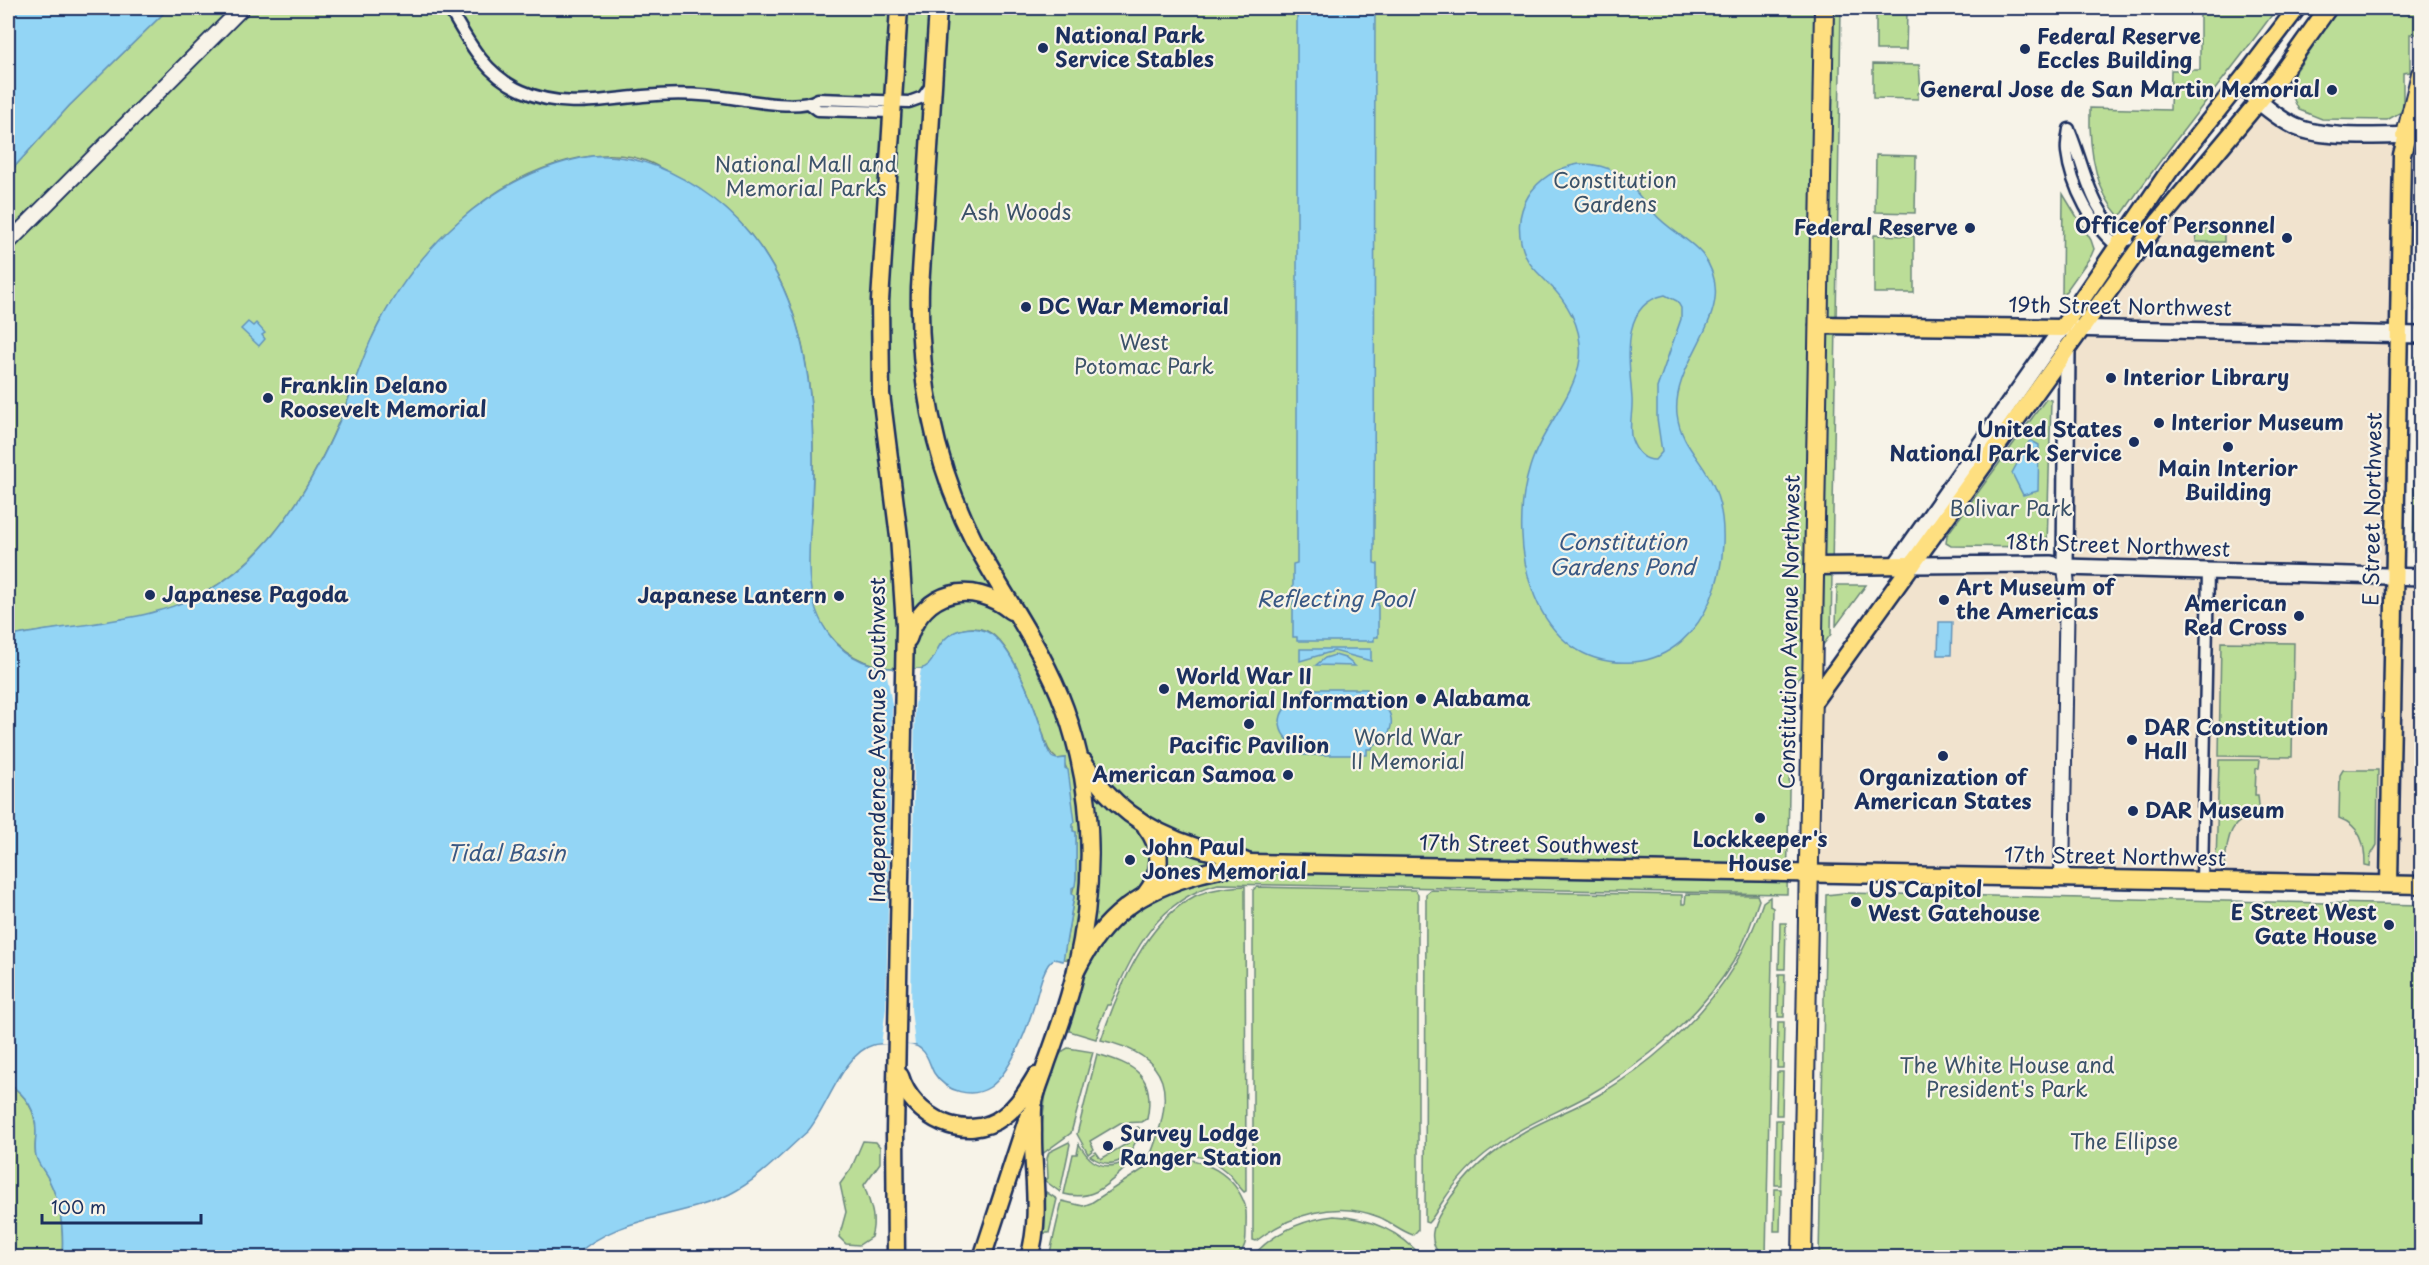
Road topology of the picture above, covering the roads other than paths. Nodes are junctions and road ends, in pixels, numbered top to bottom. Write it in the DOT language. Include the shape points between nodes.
graph roads {
  1 [pos="242,8"];
  2 [pos="449,8"];
  3 [pos="899,8"];
  4 [pos="938,8"];
  5 [pos="1824,8"];
  6 [pos="2297,8"];
  7 [pos="2328,8"];
  8 [pos="2421,74"];
  9 [pos="932,83"];
  10 [pos="2239,84"];
  11 [pos="2259,101"];
  12 [pos="893,106"];
  13 [pos="2414,135"];
  14 [pos="2120,242"];
  15 [pos="8,243"];
  16 [pos="2137,254"];
  17 [pos="1818,325"];
  18 [pos="2062,328"];
  19 [pos="2083,328"];
  20 [pos="2398,335"];
  21 [pos="2421,335"];
  22 [pos="2067,350"];
  23 [pos="1912,565"];
  24 [pos="1814,566"];
  25 [pos="1895,566"];
  26 [pos="2065,567"];
  27 [pos="2208,571"];
  28 [pos="2393,576"];
  29 [pos="2421,577"];
  30 [pos="1018,618"];
  31 [pos="905,648"];
  32 [pos="1811,705"];
  33 [pos="1076,746"];
  34 [pos="1143,823"];
  35 [pos="1249,863"];
  36 [pos="1808,873"];
  37 [pos="2062,878"];
  38 [pos="2202,881"];
  39 [pos="2389,884"];
  40 [pos="2421,885"];
  41 [pos="1144,896"];
  42 [pos="1076,971"];
  43 [pos="1050,1054"];
  44 [pos="898,1069"];
  45 [pos="1033,1102"];
  46 [pos="895,1213"];
  47 [pos="887,1257"];
  48 [pos="896,1257"];
  49 [pos="982,1257"];
  50 [pos="1029,1257"];
  51 [pos="1802,1257"];
  1 -- 15 [label="street"];
  2 -- 12 [label="street" via="479,58 502,81 547,100 607,101 673,94 761,102 810,104 818,99"];
  3 -- 12 [label="main road, Independence Avenue Southwest"];
  4 -- 9 [label="main road"];
  5 -- 17 [label="highway, Constitution Avenue Northwest"];
  6 -- 10 [label="main road"];
  7 -- 11 [label="main road"];
  8 -- 13 [label="highway"];
  9 -- 12 [label="street" via="917,100"];
  9 -- 30 [label="main road" via="920,288 926,399 940,457 963,518"];
  10 -- 11 [label="main road"];
  10 -- 14 [label="main road" via="2186,148"];
  11 -- 13 [label="main road" via="2289,124 2314,132"];
  11 -- 16 [label="main road"];
  12 -- 31 [label="main road, Independence Avenue Southwest" via="879,354 901,562"];
  13 -- 20 [label="main road, E Street Northwest" via="2402,155"];
  14 -- 14 [label="street" via="2085,179 2069,129 2067,150 2080,194 2101,231"];
  14 -- 16 [label="street"];
  14 -- 18 [label="main road"];
  16 -- 19 [label="main road"];
  17 -- 18 [label="main road, 19th Street Northwest"];
  17 -- 24 [label="highway, Constitution Avenue Northwest"];
  18 -- 19 [label="main road, 19th Street Northwest"];
  18 -- 25 [label="main road"];
  19 -- 20 [label="main road, 19th Street Northwest"];
  19 -- 22 [label="main road"];
  20 -- 21 [label="main road, 19th Street Northwest"];
  20 -- 28 [label="main road, E Street Northwest"];
  22 -- 23 [label="main road"];
  22 -- 26 [label="main road"];
  23 -- 25 [label="main road, 18th Street Northwest"];
  23 -- 26 [label="main road, 18th Street Northwest"];
  23 -- 32 [label="main road"];
  24 -- 25 [label="main road, 18th Street Northwest"];
  24 -- 32 [label="highway, Constitution Avenue Northwest"];
  26 -- 27 [label="main road, 18th Street Northwest"];
  26 -- 37 [label="street"];
  27 -- 28 [label="main road, 18th Street Northwest"];
  27 -- 38 [label="street"];
  28 -- 29 [label="main road, 18th Street Northwest"];
  28 -- 39 [label="main road, E Street Northwest"];
  30 -- 31 [label="main road" via="986,596 947,596 919,616"];
  30 -- 33 [label="main road" via="1057,689"];
  31 -- 44 [label="main road, Independence Avenue Southwest"];
  32 -- 36 [label="highway, Constitution Avenue Northwest"];
  33 -- 34 [label="main road, 17th Street Southwest" via="1106,792"];
  33 -- 42 [label="main road" via="1087,801 1090,861"];
  34 -- 35 [label="main road, 17th Street Southwest" via="1180,842"];
  34 -- 41 [label="main road" via="1160,856 1155,880"];
  35 -- 36 [label="main road, 17th Street Southwest"];
  35 -- 41 [label="main road, 17th Street Southwest" via="1200,874"];
  36 -- 37 [label="main road, 17th Street Northwest"];
  36 -- 51 [label="highway, Constitution Avenue Northwest"];
  37 -- 38 [label="main road, 17th Street Northwest"];
  38 -- 39 [label="main road, 17th Street Northwest"];
  39 -- 40 [label="main road, 17th Street Northwest"];
  41 -- 42 [label="main road, 17th Street Southwest" via="1101,929"];
  42 -- 43 [label="main road"];
  43 -- 44 [label="main road" via="1023,1096 1003,1116 968,1127 942,1122 920,1110 905,1090"];
  43 -- 45 [label="main road"];
  44 -- 46 [label="main road, Independence Avenue Southwest"];
  45 -- 49 [label="main road"];
  45 -- 50 [label="main road" via="1037,1218"];
  46 -- 47 [label="main road"];
  46 -- 48 [label="main road, Independence Avenue Southwest"];
}
